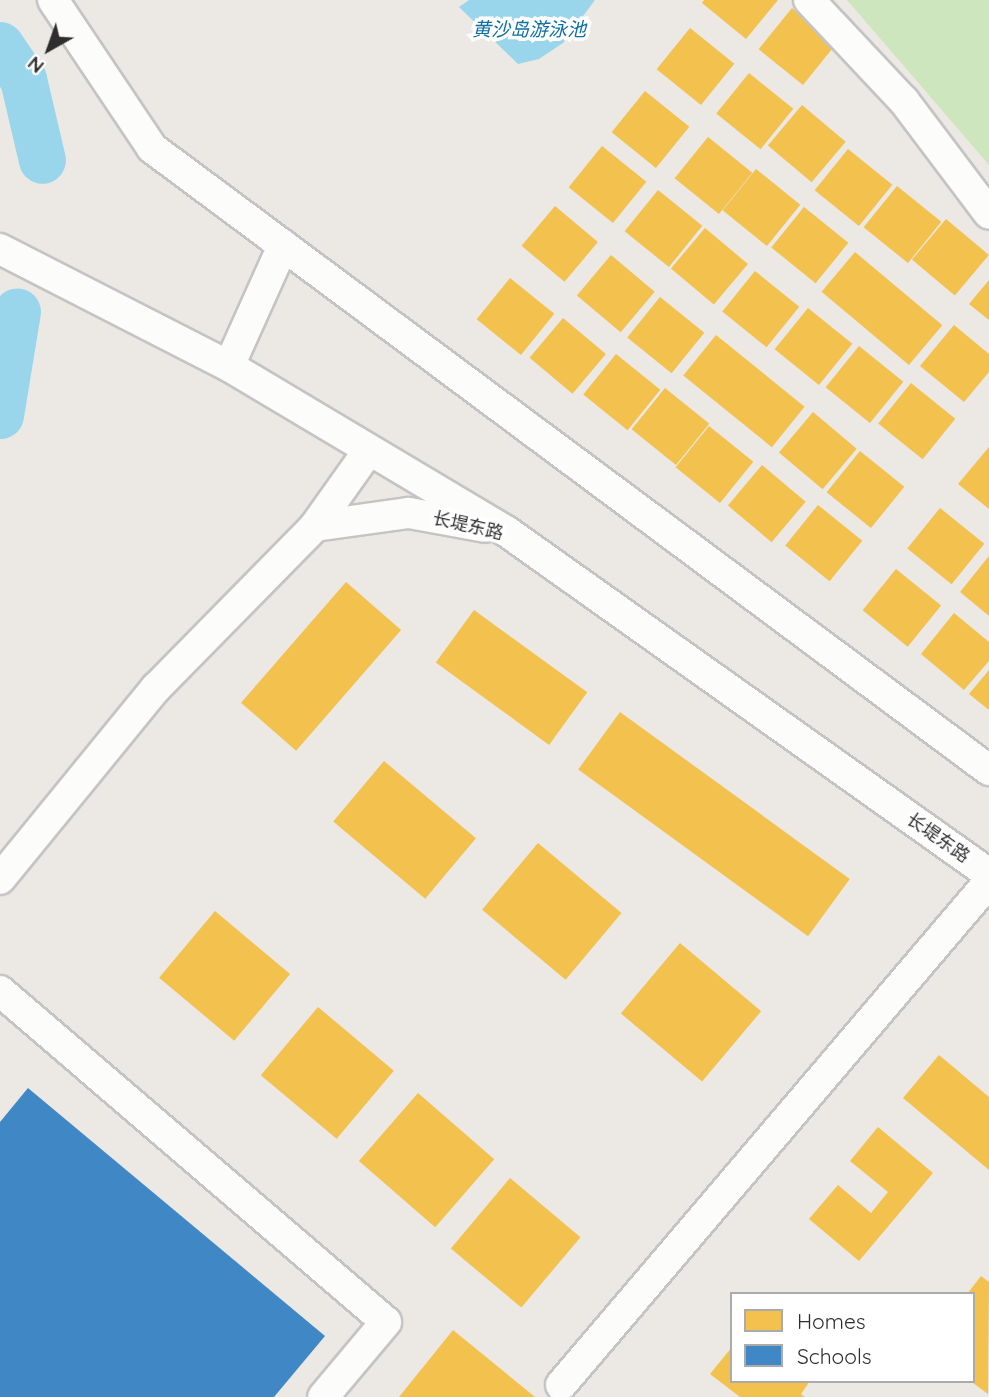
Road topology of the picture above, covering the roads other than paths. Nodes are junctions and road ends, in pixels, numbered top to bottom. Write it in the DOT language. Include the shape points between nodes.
graph roads {
  1 [pos="53,0"];
  2 [pos="809,0"];
  3 [pos="989,214"];
  4 [pos="283,246"];
  5 [pos="0,249"];
  6 [pos="229,366"];
  7 [pos="369,450"];
  8 [pos="315,526"];
  9 [pos="506,531"];
  10 [pos="989,770"];
  11 [pos="989,874"];
  12 [pos="0,879"];
  13 [pos="989,882"];
  14 [pos="0,991"];
  15 [pos="561,1385"];
  16 [pos="323,1397"];
  1 -- 4 [label="street" via="152,148"];
  2 -- 3 [label="street" via="904,101"];
  4 -- 6 [label="street"];
  4 -- 10 [label="street"];
  5 -- 6 [label="street"];
  6 -- 7 [label="street"];
  7 -- 8 [label="street"];
  7 -- 9 [label="street"];
  8 -- 9 [label="street, 长堤东路" via="409,513"];
  8 -- 12 [label="street" via="156,688"];
  9 -- 11 [label="street, 长堤东路"];
  13 -- 15 [label="street"];
  14 -- 16 [label="street" via="386,1322"];
}
